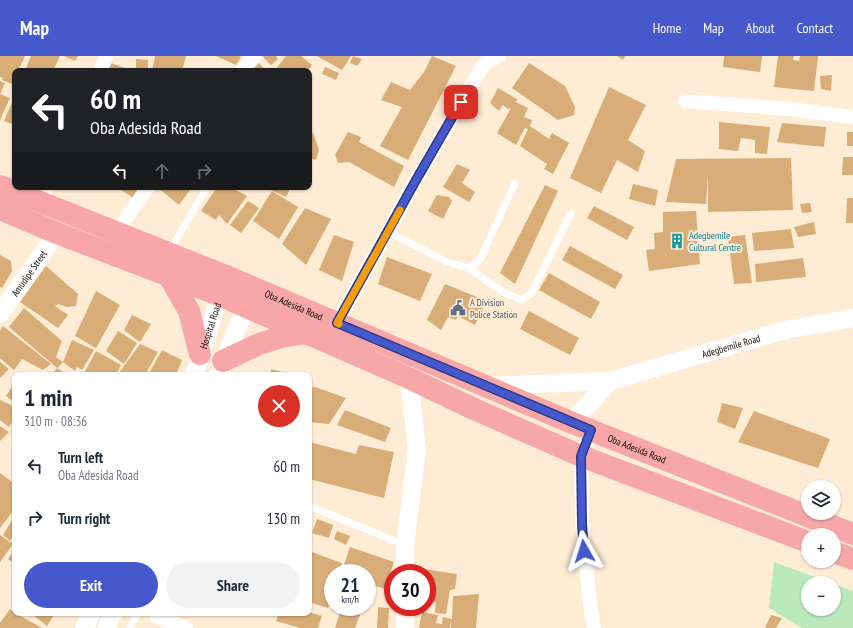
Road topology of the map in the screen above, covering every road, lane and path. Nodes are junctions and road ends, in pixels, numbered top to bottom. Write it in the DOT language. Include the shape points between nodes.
graph roads {
  1 [pos="107,56"];
  2 [pos="255,56"];
  3 [pos="499,56"];
  4 [pos="101,68"];
  5 [pos="245,68"];
  6 [pos="685,101"];
  7 [pos="853,117"];
  8 [pos="515,183"];
  9 [pos="0,186"];
  10 [pos="12,188"];
  11 [pos="20,190"];
  12 [pos="146,190"];
  13 [pos="206,190"];
  14 [pos="44,195"];
  15 [pos="0,209"];
  16 [pos="571,213"];
  17 [pos="388,232"];
  18 [pos="57,233"];
  19 [pos="116,233"];
  20 [pos="168,254"];
  21 [pos="468,268"];
  22 [pos="169,276"];
  23 [pos="223,286"];
  24 [pos="249,297"];
  25 [pos="0,314"];
  26 [pos="853,318"];
  27 [pos="337,323"];
  28 [pos="307,333"];
  29 [pos="200,354"];
  30 [pos="221,368"];
  31 [pos="195,372"];
  32 [pos="409,378"];
  33 [pos="610,381"];
  34 [pos="488,386"];
  35 [pos="570,422"];
  36 [pos="591,430"];
  37 [pos="581,456"];
  38 [pos="312,507"];
  39 [pos="853,534"];
  40 [pos="801,539"];
  41 [pos="405,546"];
  42 [pos="841,555"];
  43 [pos="853,559"];
  44 [pos="405,564"];
  45 [pos="90,616"];
  46 [pos="112,616"];
  47 [pos="136,616"];
  48 [pos="405,616"];
  49 [pos="158,617"];
  50 [pos="84,628"];
  51 [pos="106,628"];
  52 [pos="130,628"];
  53 [pos="186,628"];
  54 [pos="405,628"];
  55 [pos="594,628"];
  1 -- 4 [label="street"];
  2 -- 5 [label="street"];
  3 -- 17 [label="street" via="485,63"];
  6 -- 7 [label="street"];
  8 -- 21 [label="lane" via="480,260"];
  9 -- 10 [label="main road, Oba Adesida Road"];
  11 -- 14 [label="main road, Oba Adesida Road"];
  12 -- 19 [label="street"];
  13 -- 20 [label="lane"];
  14 -- 19 [label="main road, Oba Adesida Road"];
  15 -- 18 [label="main road, Oba Adesida Road"];
  16 -- 21 [label="lane" via="531,294 521,300 503,292"];
  17 -- 21 [label="lane" via="446,262"];
  17 -- 27 [label="street"];
  18 -- 22 [label="main road, Oba Adesida Road"];
  18 -- 25 [label="street, Amudipe Street"];
  19 -- 20 [label="main road, Oba Adesida Road"];
  20 -- 23 [label="main road, Oba Adesida Road"];
  22 -- 23 [label="main road, Oba Adesida Road"];
  22 -- 29 [label="main road" via="189,311"];
  23 -- 24 [label="main road, Oba Adesida Road"];
  23 -- 29 [label="street, Hospital Road"];
  24 -- 27 [label="main road, Oba Adesida Road"];
  24 -- 28 [label="main road, Oba Adesida Road"];
  24 -- 30 [label="street"];
  26 -- 33 [label="street, Adegbemile Road" via="785,330"];
  27 -- 34 [label="main road, Oba Adesida Road"];
  28 -- 30 [label="main road" via="259,344"];
  28 -- 32 [label="main road, Oba Adesida Road"];
  29 -- 31 [label="street, Hospital Road"];
  32 -- 37 [label="main road, Oba Adesida Road"];
  32 -- 41 [label="street" via="418,450"];
  33 -- 34 [label="street, Adegbemile Road"];
  33 -- 35 [label="street"];
  34 -- 35 [label="main road, Oba Adesida Road"];
  35 -- 36 [label="main road, Oba Adesida Road"];
  36 -- 37 [label="street"];
  36 -- 39 [label="main road, Oba Adesida Road"];
  37 -- 40 [label="main road, Oba Adesida Road"];
  37 -- 55 [label="street" via="582,524"];
  38 -- 41 [label="lane"];
  41 -- 44 [label="street"];
  42 -- 43 [label="main road"];
  45 -- 50 [label="street"];
  46 -- 51 [label="street"];
  47 -- 52 [label="lane"];
  48 -- 54 [label="street"];
  49 -- 53 [label="street"];
}
